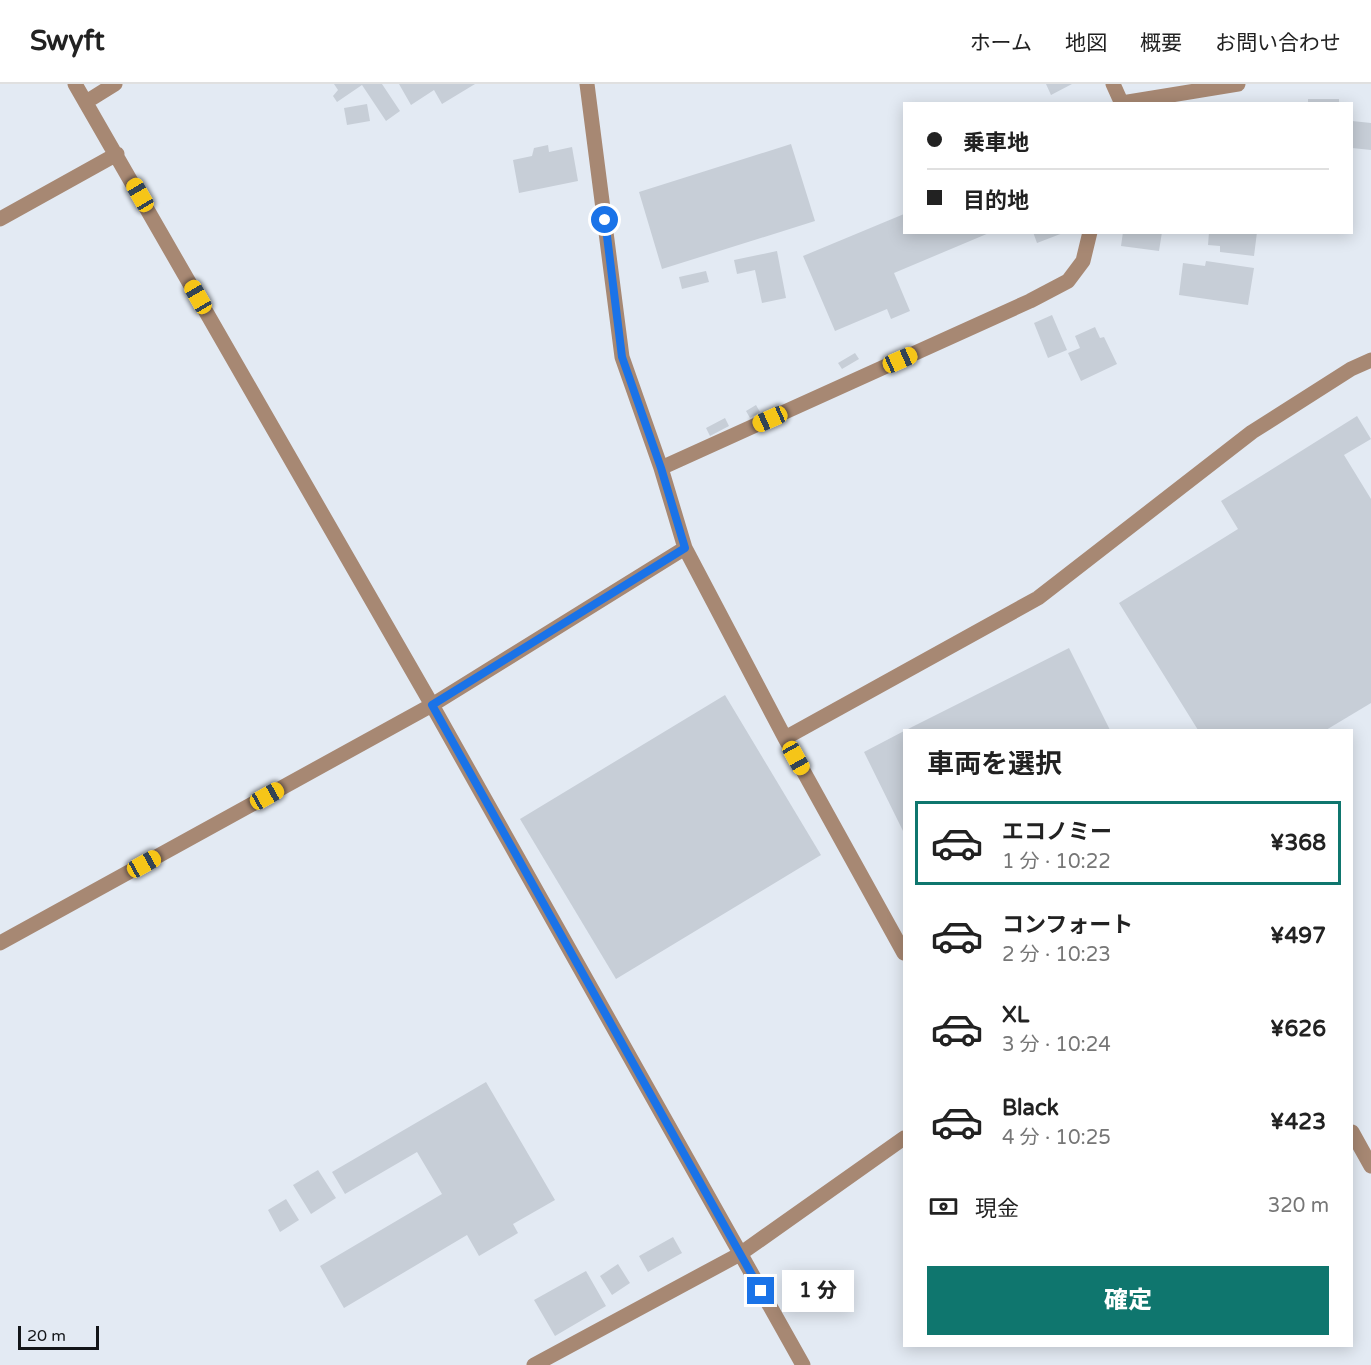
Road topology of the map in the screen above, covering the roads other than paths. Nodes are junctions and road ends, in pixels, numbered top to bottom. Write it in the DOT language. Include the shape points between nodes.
graph roads {
  1 [pos="75,84"];
  2 [pos="115,84"];
  3 [pos="587,84"];
  4 [pos="1113,84"];
  5 [pos="1238,84"];
  6 [pos="86,102"];
  7 [pos="1122,102"];
  8 [pos="1128,102"];
  9 [pos="117,154"];
  10 [pos="0,219"];
  11 [pos="1090,234"];
  12 [pos="1371,360"];
  13 [pos="661,468"];
  14 [pos="685,548"];
  15 [pos="432,705"];
  16 [pos="785,738"];
  17 [pos="0,943"];
  18 [pos="903,951"];
  19 [pos="1353,1134"];
  20 [pos="903,1139"];
  21 [pos="1371,1166"];
  22 [pos="740,1254"];
  23 [pos="534,1365"];
  24 [pos="803,1365"];
  1 -- 6 [label="street"];
  2 -- 6 [label="street"];
  3 -- 13 [label="street" via="622,357"];
  4 -- 7 [label="street"];
  5 -- 8 [label="street"];
  6 -- 9 [label="street"];
  9 -- 10 [label="street"];
  9 -- 15 [label="street"];
  11 -- 13 [label="street" via="1083,261 1068,281"];
  12 -- 16 [label="street" via="1252,432 1038,598"];
  13 -- 14 [label="street"];
  14 -- 15 [label="street"];
  14 -- 16 [label="street"];
  15 -- 17 [label="street"];
  15 -- 22 [label="street"];
  16 -- 18 [label="street"];
  19 -- 21 [label="street"];
  20 -- 22 [label="street"];
  22 -- 23 [label="street"];
  22 -- 24 [label="street"];
}
